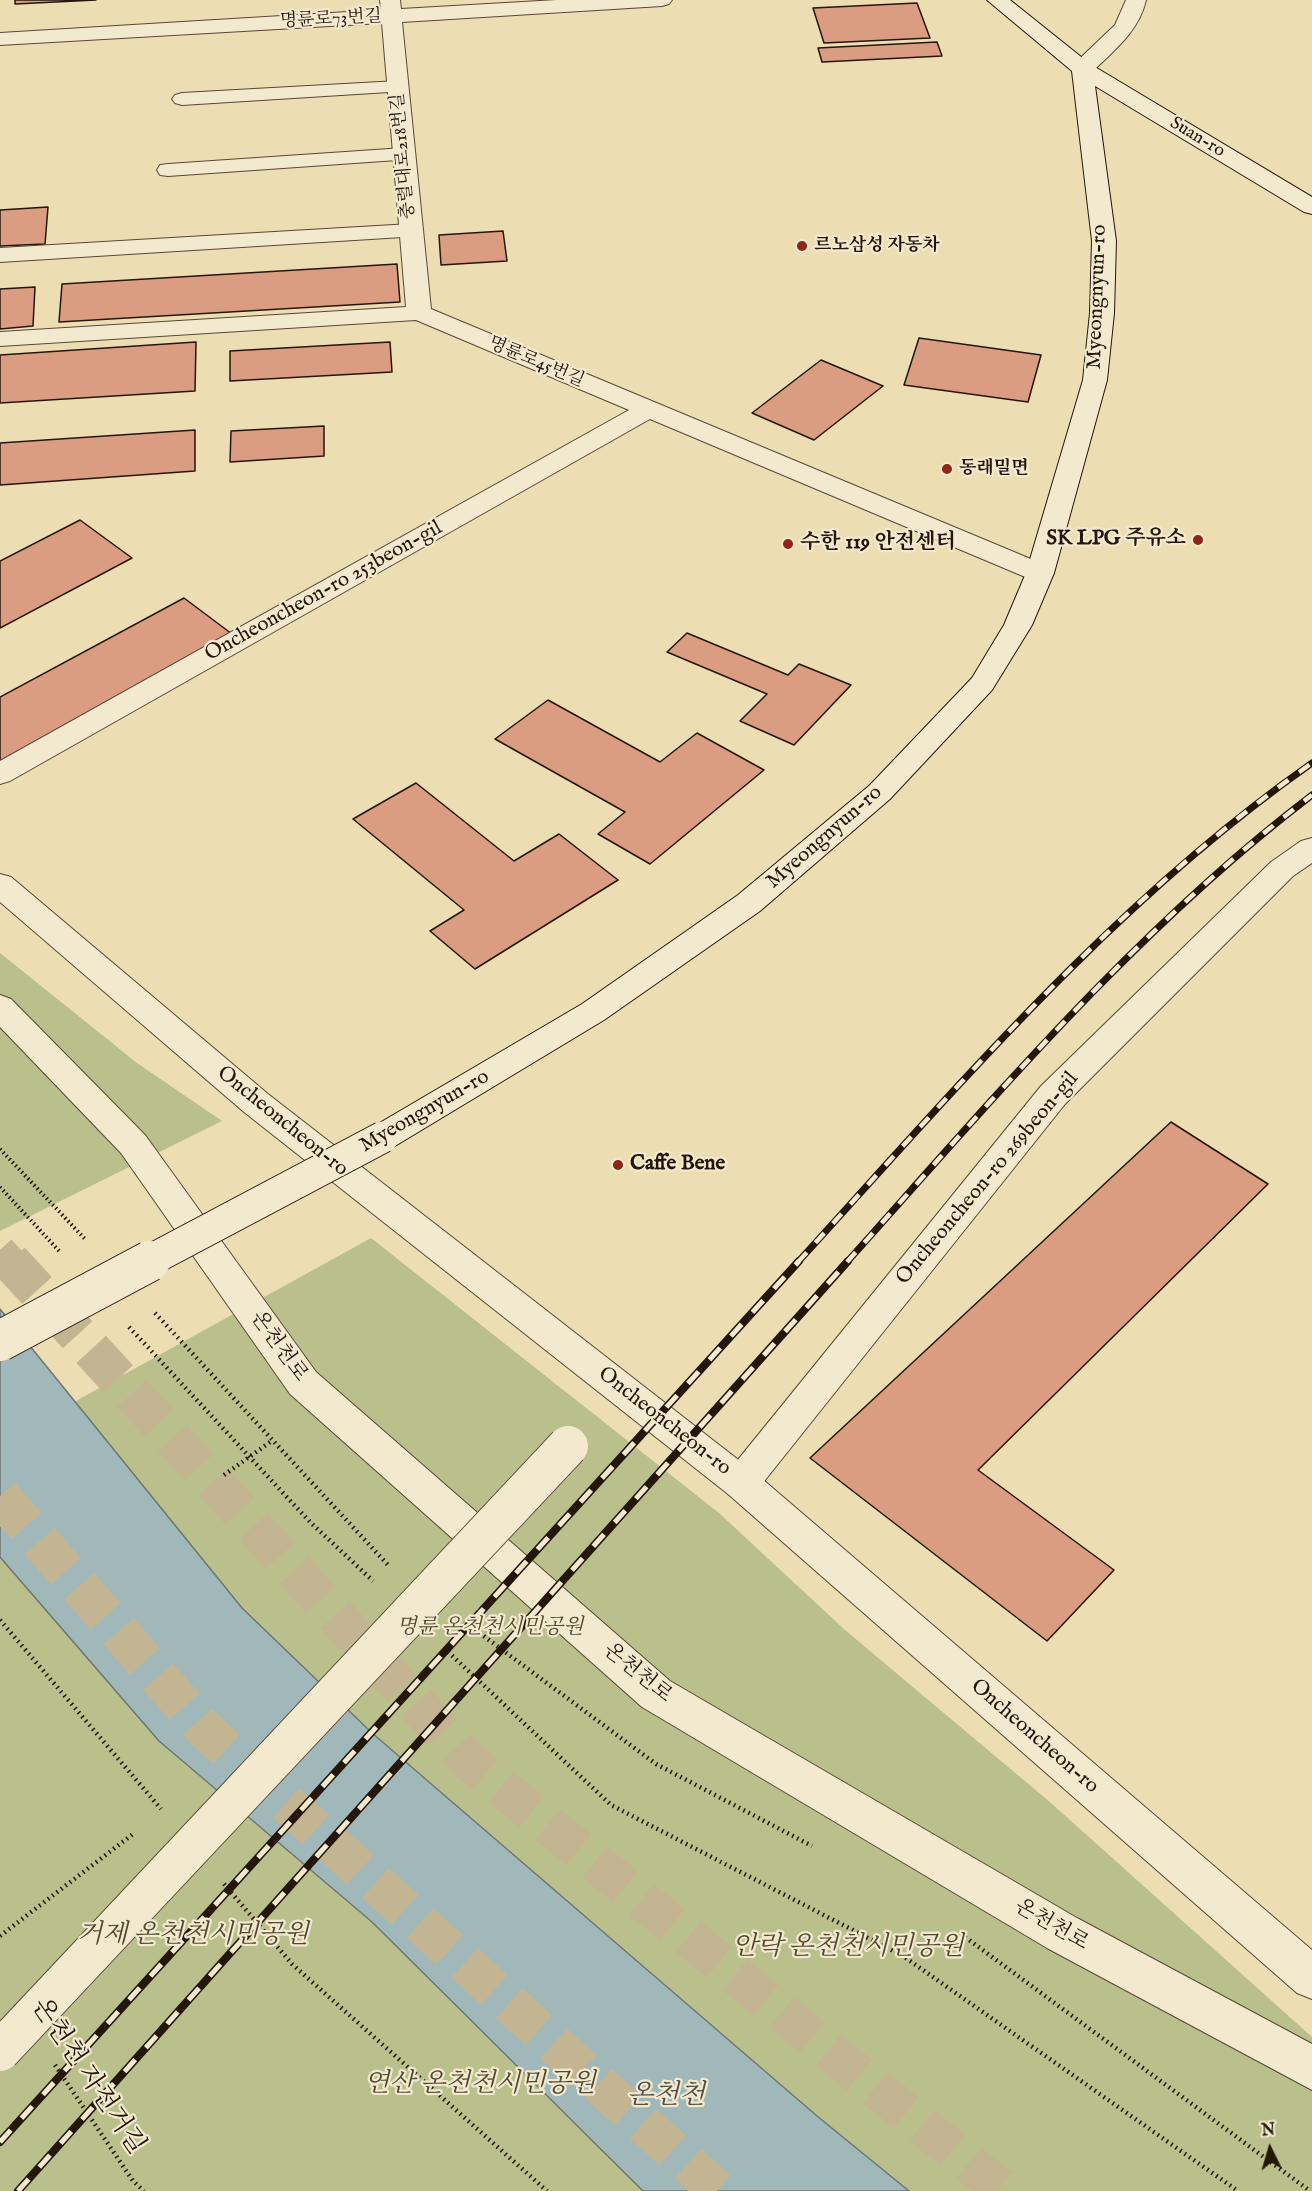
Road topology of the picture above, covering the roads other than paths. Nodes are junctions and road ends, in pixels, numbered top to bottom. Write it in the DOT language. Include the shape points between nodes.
graph roads {
  1 [pos="662,0"];
  2 [pos="997,0"];
  3 [pos="1136,0"];
  4 [pos="391,8"];
  5 [pos="0,39"];
  6 [pos="1082,69"];
  7 [pos="398,87"];
  8 [pos="182,99"];
  9 [pos="404,154"];
  10 [pos="168,170"];
  11 [pos="1312,207"];
  12 [pos="411,231"];
  13 [pos="0,255"];
  14 [pos="419,313"];
  15 [pos="0,339"];
  16 [pos="648,410"];
  17 [pos="1040,573"];
  18 [pos="0,774"];
  19 [pos="1312,848"];
  20 [pos="0,885"];
  21 [pos="0,1007"];
  22 [pos="0,1341"];
  23 [pos="567,1446"];
  24 [pos="741,1483"];
  25 [pos="1312,1978"];
  26 [pos="0,2051"];
  27 [pos="1312,2068"];
  1 -- 4 [label="street, 명륜로73번길"];
  2 -- 6 [label="street"];
  3 -- 6 [label="street" via="1136,7 1118,35"];
  4 -- 5 [label="street, 명륜로73번길"];
  4 -- 7 [label="street, 충렬대로218번길"];
  6 -- 11 [label="street, Suan-ro"];
  6 -- 17 [label="street, Myeongnyun-ro" via="1104,242 1102,313 1095,380"];
  7 -- 8 [label="lane"];
  7 -- 9 [label="street, 충렬대로218번길"];
  9 -- 10 [label="lane"];
  9 -- 12 [label="street, 충렬대로218번길"];
  12 -- 13 [label="lane"];
  12 -- 14 [label="street, 충렬대로218번길"];
  14 -- 15 [label="street, 명륜로45번길"];
  14 -- 16 [label="street, 명륜로45번길"];
  16 -- 17 [label="street, 명륜로45번길"];
  16 -- 18 [label="street, Oncheoncheon-ro 253beon-gil"];
  17 -- 22 [label="street, Myeongnyun-ro, bridge" via="1018,625 982,684 863,807 749,903 593,1012 383,1137"];
  19 -- 24 [label="street, Oncheoncheon-ro 269beon-gil" via="1282,869 1053,1095"];
  20 -- 24 [label="street, Oncheoncheon-ro" via="256,1103"];
  21 -- 27 [label="street, 온천천로" via="133,1144 303,1383 656,1694 1062,1933"];
  23 -- 26 [label="street, bridge"];
  24 -- 25 [label="street, Oncheoncheon-ro"];
}
